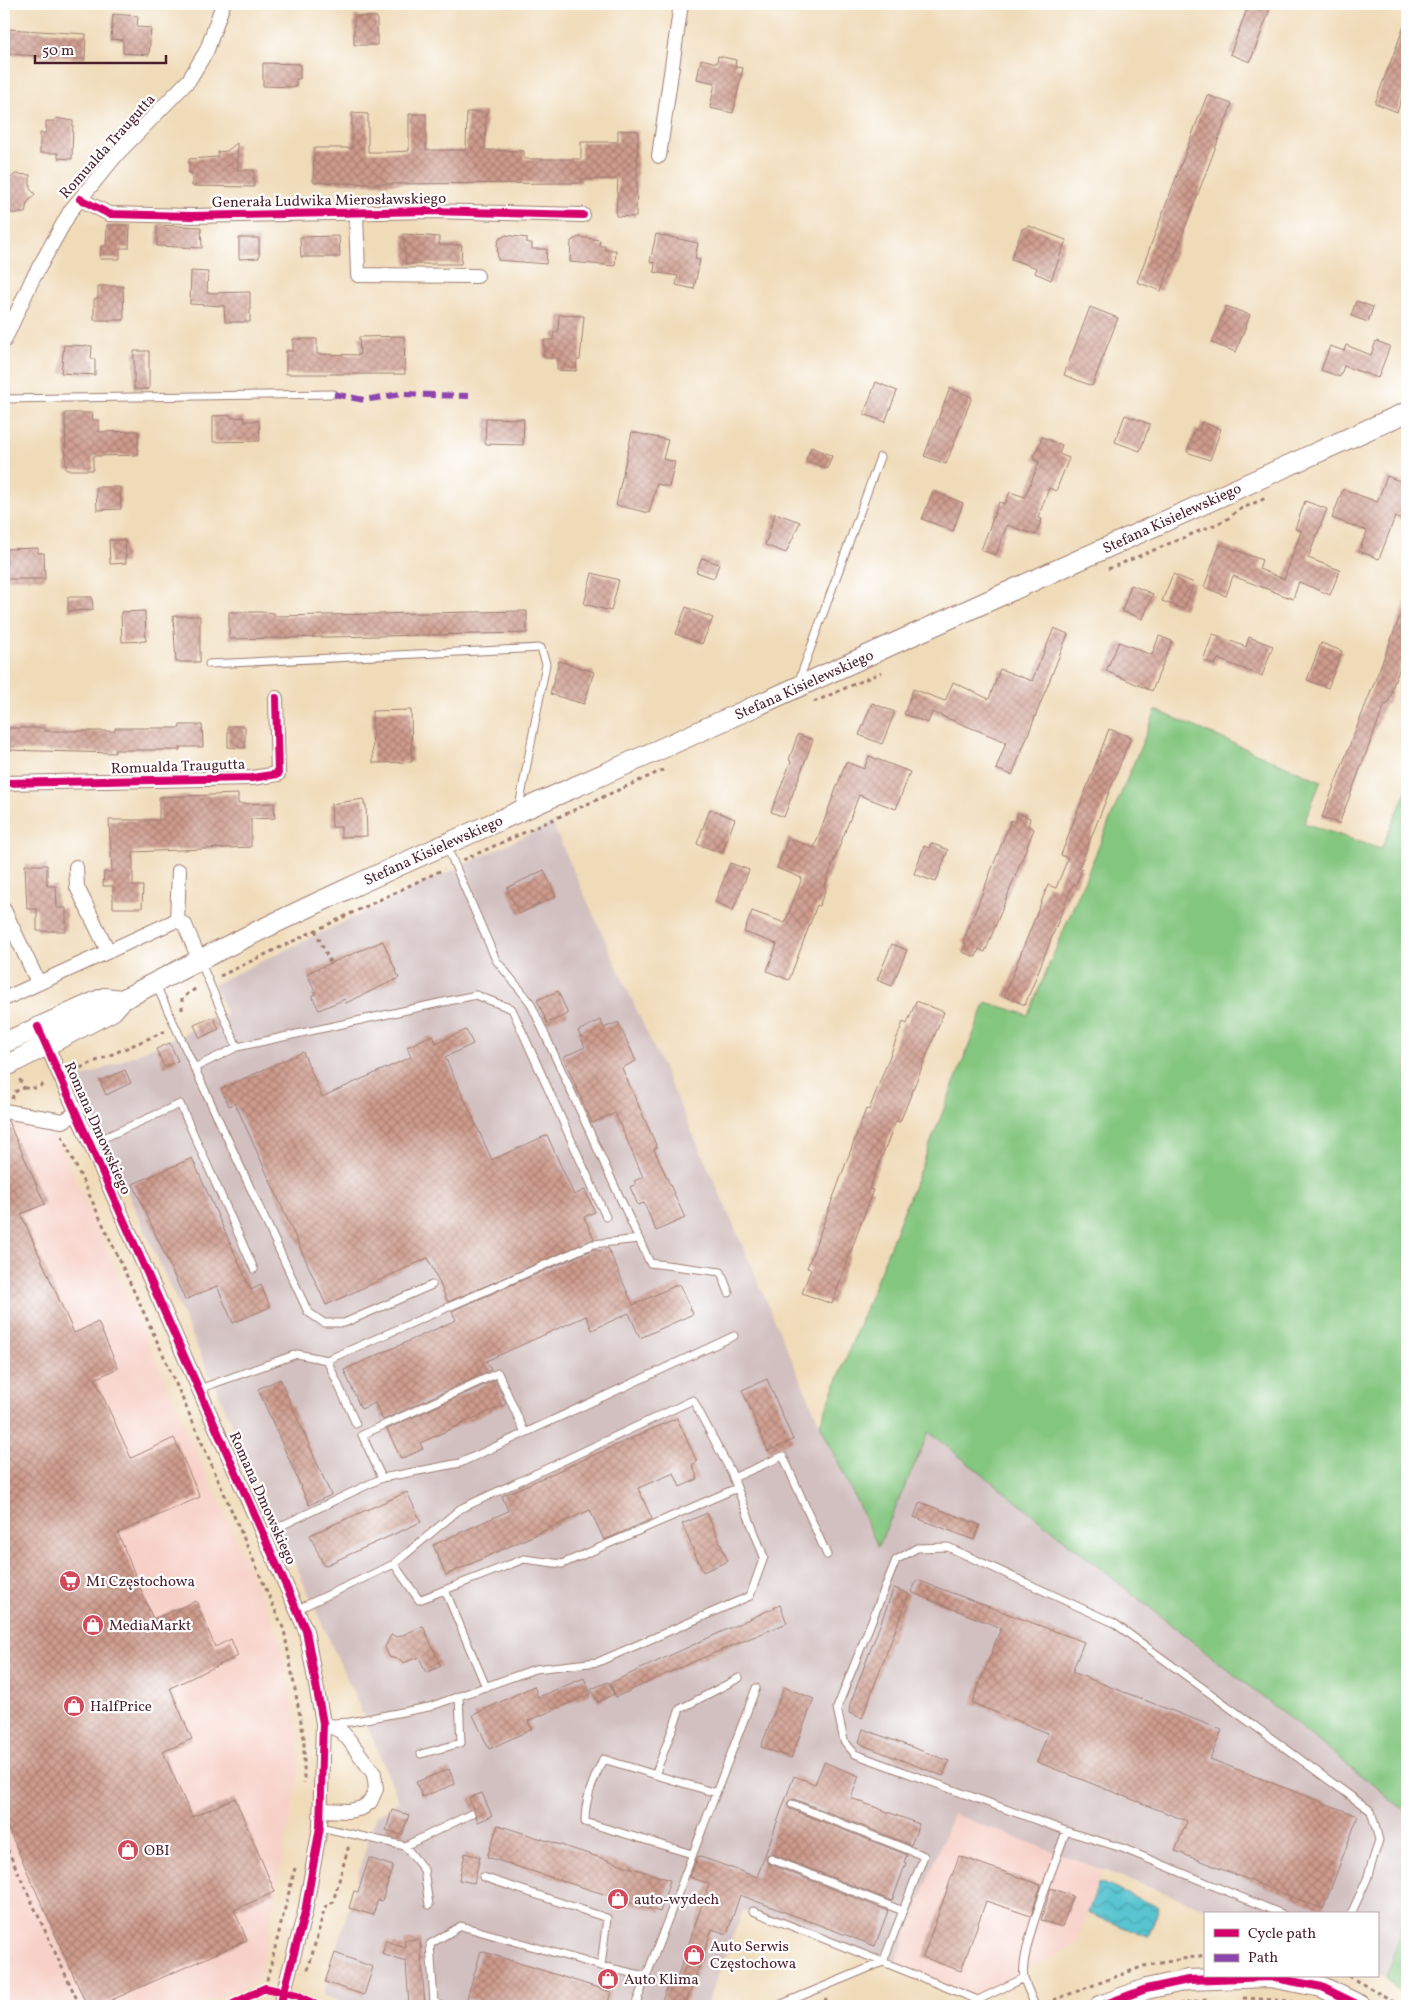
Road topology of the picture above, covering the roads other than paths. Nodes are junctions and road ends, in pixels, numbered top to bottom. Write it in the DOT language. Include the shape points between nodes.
graph roads {
  1 [pos="223,4"];
  2 [pos="680,4"];
  3 [pos="659,156"];
  4 [pos="80,199"];
  5 [pos="356,212"];
  6 [pos="582,215"];
  7 [pos="477,276"];
  8 [pos="4,341"];
  9 [pos="334,394"];
  10 [pos="4,399"];
  11 [pos="1407,412"];
  12 [pos="880,457"];
  13 [pos="209,664"];
  14 [pos="797,686"];
  15 [pos="276,698"];
  16 [pos="4,783"];
  17 [pos="519,810"];
  18 [pos="445,844"];
  19 [pos="76,867"];
  20 [pos="179,871"];
  21 [pos="4,910"];
  22 [pos="177,920"];
  23 [pos="108,950"];
  24 [pos="199,959"];
  25 [pos="38,982"];
  26 [pos="155,983"];
  27 [pos="4,999"];
  28 [pos="122,1000"];
  29 [pos="38,1027"];
  30 [pos="4,1043"];
  31 [pos="47,1046"];
  32 [pos="237,1047"];
  33 [pos="194,1068"];
  34 [pos="10,1070"];
  35 [pos="7,1107"];
  36 [pos="77,1114"];
  37 [pos="90,1144"];
  38 [pos="606,1217"];
  39 [pos="639,1239"];
  40 [pos="254,1269"];
  41 [pos="432,1285"];
  42 [pos="730,1293"];
  43 [pos="734,1336"];
  44 [pos="327,1360"];
  45 [pos="199,1389"];
  46 [pos="356,1424"];
  47 [pos="525,1433"];
  48 [pos="382,1478"];
  49 [pos="733,1478"];
  50 [pos="737,1488"];
  51 [pos="264,1534"];
  52 [pos="827,1555"];
  53 [pos="394,1564"];
  54 [pos="444,1590"];
  55 [pos="298,1609"];
  56 [pos="739,1678"];
  57 [pos="486,1686"];
  58 [pos="756,1688"];
  59 [pos="459,1696"];
  60 [pos="323,1723"];
  61 [pos="421,1754"];
  62 [pos="656,1775"];
  63 [pos="716,1792"];
  64 [pos="792,1804"];
  65 [pos="321,1810"];
  66 [pos="471,1814"];
  67 [pos="320,1827"];
  68 [pos="1066,1831"];
  69 [pos="405,1846"];
  70 [pos="692,1854"];
  71 [pos="771,1859"];
  72 [pos="483,1877"];
  73 [pos="429,1905"];
  74 [pos="753,1911"];
  75 [pos="903,1911"];
  76 [pos="1277,1912"];
  77 [pos="1352,1912"];
  78 [pos="883,1962"];
  79 [pos="601,1966"];
  80 [pos="645,1976"];
  81 [pos="1024,1978"];
  82 [pos="1243,1978"];
  83 [pos="1278,1978"];
  84 [pos="280,2006"];
  85 [pos="442,2006"];
  86 [pos="635,2006"];
  87 [pos="777,2006"];
  88 [pos="1035,2006"];
  89 [pos="1100,2006"];
  90 [pos="1361,2006"];
  1 -- 4 [label="street, Romualda Traugutta" via="207,50 189,80 118,153"];
  2 -- 3 [label="street"];
  4 -- 5 [label="street, Generała Ludwika Mierosławskiego" via="109,214 191,216"];
  4 -- 8 [label="street, Romualda Traugutta" via="32,280"];
  5 -- 6 [label="street, Generała Ludwika Mierosławskiego"];
  5 -- 7 [label="street" via="358,275"];
  9 -- 10 [label="lane"];
  11 -- 14 [label="main road, Stefana Kisielewskiego"];
  12 -- 14 [label="lane"];
  13 -- 17 [label="lane" via="541,648 546,664"];
  14 -- 17 [label="main road, Stefana Kisielewskiego"];
  15 -- 16 [label="street, Romualda Traugutta" via="278,774 242,778"];
  17 -- 18 [label="main road, Stefana Kisielewskiego"];
  18 -- 24 [label="main road, Stefana Kisielewskiego"];
  18 -- 39 [label="lane" via="496,960 530,1002"];
  19 -- 23 [label="street" via="77,887"];
  20 -- 22 [label="street"];
  21 -- 25 [label="street"];
  22 -- 23 [label="street"];
  22 -- 24 [label="street" via="185,925"];
  23 -- 25 [label="street"];
  24 -- 26 [label="main road, Stefana Kisielewskiego"];
  24 -- 32 [label="lane"];
  25 -- 27 [label="street"];
  26 -- 28 [label="main road, Stefana Kisielewskiego"];
  26 -- 33 [label="lane"];
  28 -- 29 [label="main road, Stefana Kisielewskiego" via="104,998"];
  28 -- 31 [label="main road, Stefana Kisielewskiego" via="112,1011"];
  29 -- 30 [label="main road, Stefana Kisielewskiego"];
  29 -- 31 [label="street, Romana Dmowskiego"];
  31 -- 34 [label="main road, Stefana Kisielewskiego"];
  31 -- 36 [label="street, Romana Dmowskiego"];
  32 -- 33 [label="lane"];
  32 -- 38 [label="lane" via="476,995 512,1009"];
  33 -- 41 [label="lane" via="308,1312 324,1323 344,1323"];
  35 -- 36 [label="street" via="62,1121"];
  36 -- 37 [label="street, Romana Dmowskiego"];
  37 -- 40 [label="lane" via="180,1104"];
  37 -- 45 [label="street, Romana Dmowskiego"];
  39 -- 42 [label="lane" via="650,1264 721,1272"];
  39 -- 44 [label="lane" via="592,1244"];
  43 -- 47 [label="lane"];
  44 -- 45 [label="lane" via="298,1354"];
  44 -- 46 [label="lane"];
  45 -- 51 [label="street, Romana Dmowskiego"];
  47 -- 48 [label="lane" via="460,1464"];
  47 -- 48 [label="lane" via="498,1373 362,1435"];
  48 -- 51 [label="lane"];
  49 -- 50 [label="lane"];
  49 -- 52 [label="lane" via="783,1456"];
  49 -- 53 [label="lane" via="693,1400 460,1510"];
  50 -- 54 [label="lane" via="562,1564 524,1559"];
  50 -- 57 [label="lane" via="764,1557 750,1596 598,1662 535,1669"];
  51 -- 55 [label="street, Romana Dmowskiego"];
  53 -- 54 [label="lane" via="419,1600"];
  53 -- 55 [label="lane"];
  54 -- 57 [label="lane"];
  55 -- 60 [label="street, Romana Dmowskiego" via="312,1655"];
  56 -- 62 [label="lane" via="680,1709"];
  57 -- 59 [label="lane"];
  58 -- 63 [label="lane"];
  59 -- 60 [label="lane" via="429,1707 350,1722"];
  59 -- 61 [label="lane" via="461,1743"];
  60 -- 65 [label="street, Romana Dmowskiego"];
  60 -- 65 [label="street" via="341,1731 349,1740 374,1774 376,1790 370,1802 362,1808"];
  62 -- 63 [label="lane"];
  62 -- 70 [label="lane" via="603,1759 585,1803 585,1822"];
  63 -- 70 [label="lane"];
  64 -- 75 [label="lane" via="924,1856"];
  65 -- 67 [label="street, Romana Dmowskiego"];
  66 -- 69 [label="lane"];
  67 -- 69 [label="lane"];
  67 -- 84 [label="street, Romana Dmowskiego" via="307,1903"];
  68 -- 76 [label="lane" via="1122,1848"];
  68 -- 77 [label="lane" via="855,1754 844,1741 837,1708 896,1560 918,1548 948,1547 1114,1623 1371,1811 1379,1840 1367,1880"];
  68 -- 81 [label="lane" via="1028,1941"];
  69 -- 73 [label="lane" via="424,1870"];
  70 -- 80 [label="lane"];
  71 -- 75 [label="lane"];
  72 -- 79 [label="lane" via="606,1918"];
  74 -- 78 [label="lane"];
  75 -- 78 [label="lane"];
  78 -- 81 [label="lane" via="978,2000"];
  78 -- 87 [label="lane"];
  79 -- 80 [label="lane"];
  79 -- 85 [label="lane" via="461,1926 430,1944 434,2002"];
  80 -- 86 [label="lane"];
  81 -- 88 [label="lane"];
  82 -- 89 [label="main road" via="1188,1980 1146,1989"];
  83 -- 90 [label="main road" via="1323,1984"];
}
